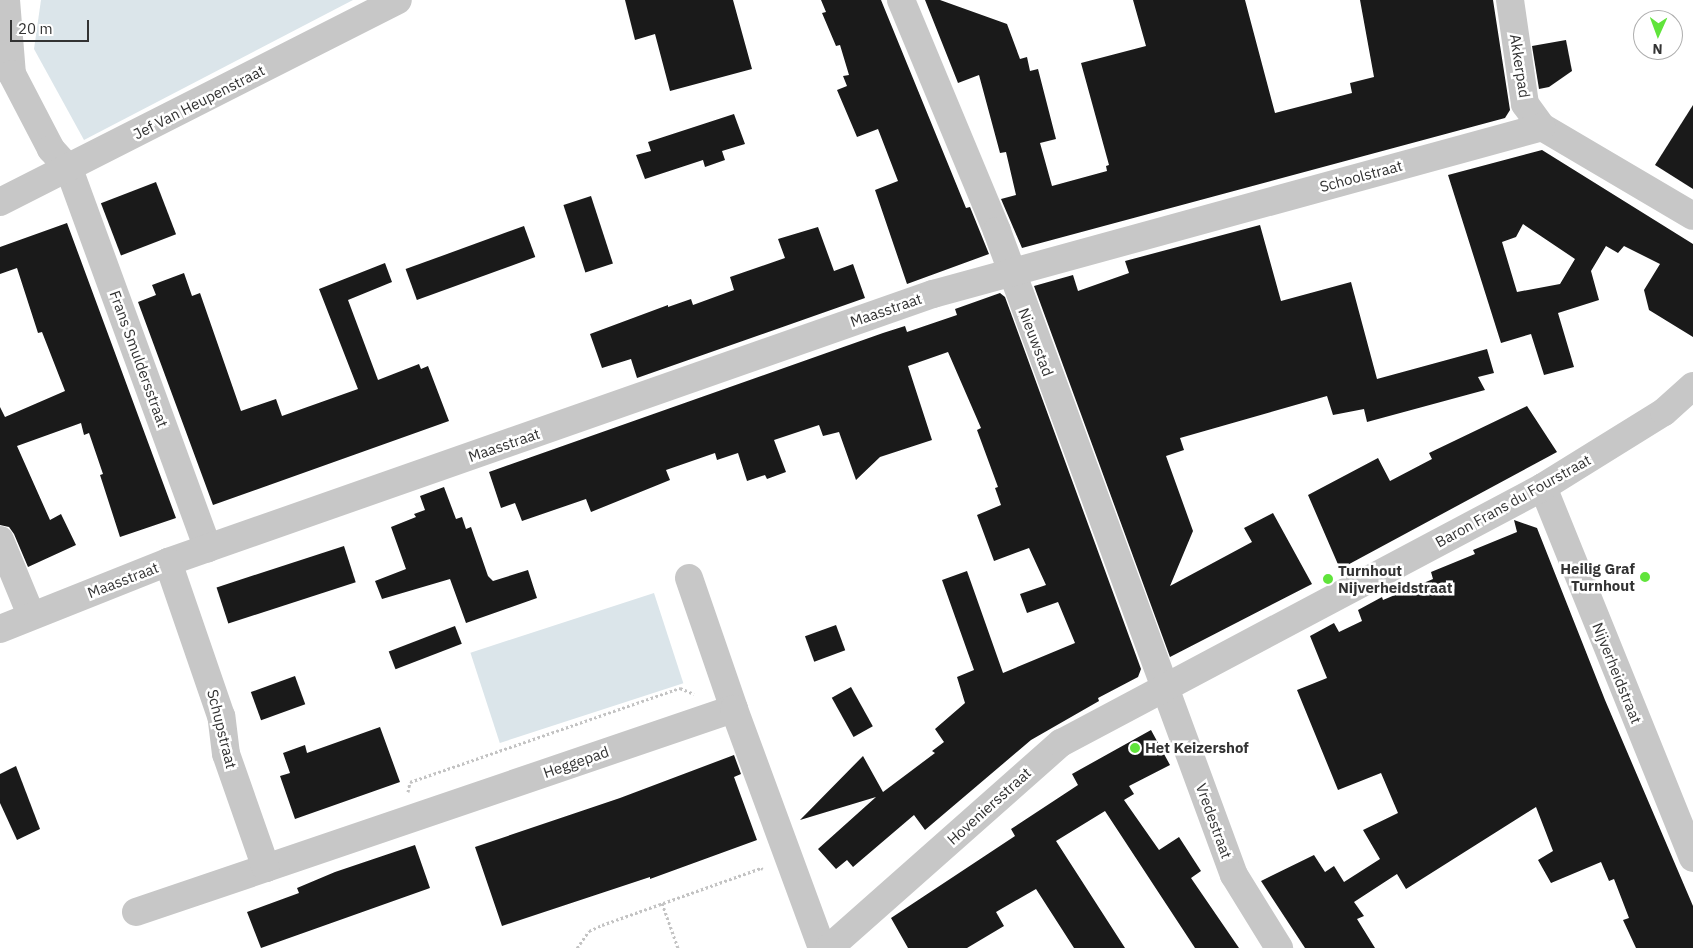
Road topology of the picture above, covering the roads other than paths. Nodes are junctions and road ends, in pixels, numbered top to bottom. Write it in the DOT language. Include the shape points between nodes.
graph roads {
  1 [pos="6,0"];
  2 [pos="398,0"];
  3 [pos="901,0"];
  4 [pos="1510,0"];
  5 [pos="1542,127"];
  6 [pos="69,169"];
  7 [pos="0,202"];
  8 [pos="1693,216"];
  9 [pos="1012,270"];
  10 [pos="1693,386"];
  11 [pos="1543,487"];
  12 [pos="0,540"];
  13 [pos="208,548"];
  14 [pos="168,562"];
  15 [pos="689,578"];
  16 [pos="31,615"];
  17 [pos="0,628"];
  18 [pos="1165,687"];
  19 [pos="734,709"];
  20 [pos="1693,858"];
  21 [pos="266,868"];
  22 [pos="136,912"];
  23 [pos="822,948"];
  24 [pos="829,948"];
  25 [pos="1279,948"];
  1 -- 6 [label="street" via="12,74 52,149"];
  2 -- 6 [label="street, Jef Van Heupenstraat"];
  3 -- 9 [label="street, Nieuwstad"];
  4 -- 5 [label="street, Akkerpad" via="1525,104"];
  5 -- 8 [label="street"];
  5 -- 9 [label="street, Schoolstraat"];
  6 -- 7 [label="street, Jef Van Heupenstraat"];
  6 -- 13 [label="street, Frans Smuldersstraat"];
  9 -- 13 [label="street, Maasstraat" via="933,294"];
  9 -- 18 [label="street, Nieuwstad"];
  10 -- 11 [label="street, Baron Frans du Fourstraat" via="1664,412"];
  11 -- 18 [label="street, Baron Frans du Fourstraat"];
  11 -- 20 [label="street, Nijverheidstraat"];
  12 -- 16 [label="street"];
  13 -- 14 [label="street, Maasstraat"];
  14 -- 16 [label="street, Maasstraat"];
  14 -- 21 [label="street, Schupstraat" via="221,716 226,754"];
  15 -- 19 [label="street"];
  16 -- 17 [label="street, Maasstraat"];
  18 -- 24 [label="street, Hoveniersstraat" via="1061,743"];
  18 -- 25 [label="street, Vredestraat" via="1234,875"];
  19 -- 21 [label="street, Heggepad"];
  19 -- 23 [label="street"];
  21 -- 22 [label="street"];
}
